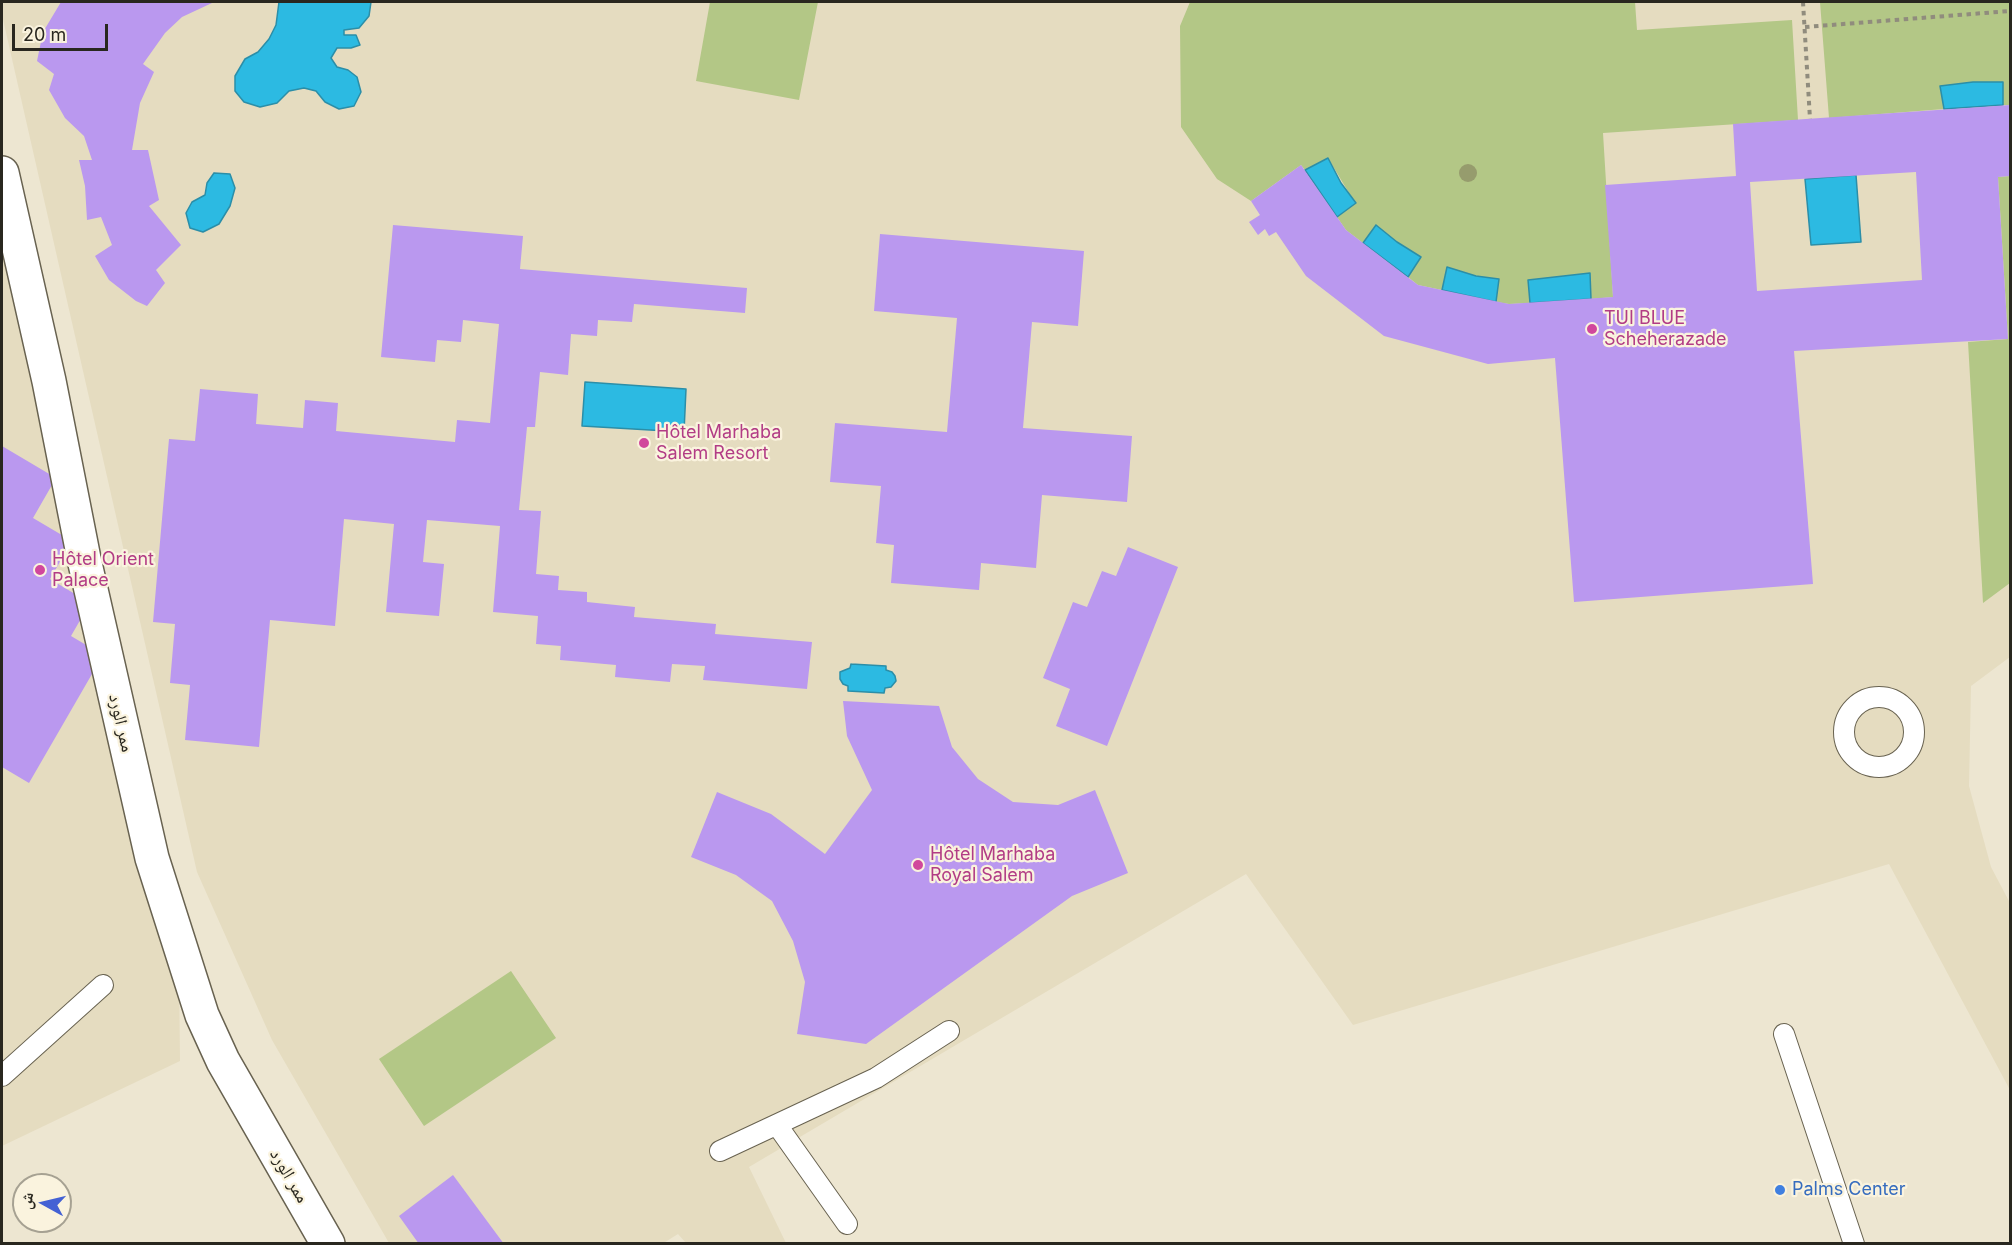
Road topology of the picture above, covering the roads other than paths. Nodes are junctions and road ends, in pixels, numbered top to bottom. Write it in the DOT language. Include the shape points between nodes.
graph roads {
  1 [pos="2,172"];
  2 [pos="103,985"];
  3 [pos="949,1031"];
  4 [pos="1784,1034"];
  5 [pos="2,1076"];
  6 [pos="777,1125"];
  7 [pos="720,1150"];
  8 [pos="847,1224"];
  9 [pos="328,1244"];
  10 [pos="1854,1244"];
  1 -- 9 [label="street, ممر الورد" via="152,858 202,1015 223,1061"];
  2 -- 5 [label="lane"];
  3 -- 6 [label="lane" via="876,1078"];
  4 -- 10 [label="lane"];
  6 -- 7 [label="lane"];
  6 -- 8 [label="lane"];
}
